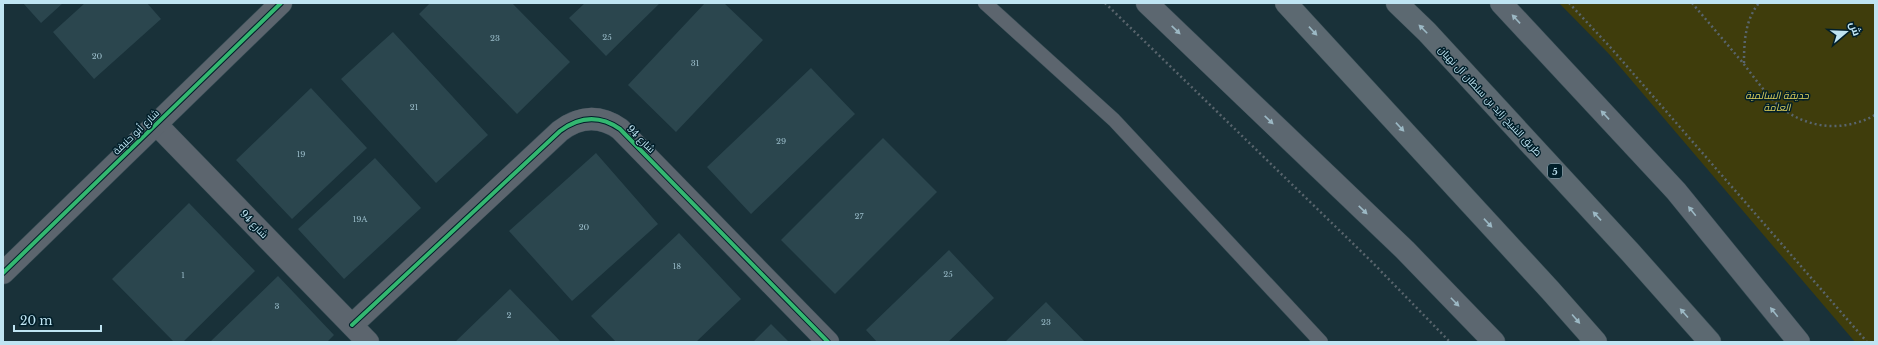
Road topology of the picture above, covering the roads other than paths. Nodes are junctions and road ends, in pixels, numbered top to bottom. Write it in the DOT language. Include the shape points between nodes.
graph roads {
  1 [pos="281,3"];
  2 [pos="985,3"];
  3 [pos="1147,3"];
  4 [pos="1286,3"];
  5 [pos="1397,3"];
  6 [pos="1501,3"];
  7 [pos="156,124"];
  8 [pos="3,273"];
  9 [pos="352,325"];
  10 [pos="368,342"];
  11 [pos="828,342"];
  12 [pos="1321,342"];
  13 [pos="1494,342"];
  14 [pos="1596,342"];
  15 [pos="1710,342"];
  16 [pos="1799,342"];
  1 -- 7 [label="street, شارع أبو حنيفة"];
  2 -- 12 [label="lane" via="1114,120"];
  3 -- 13 [label="main road, one-way" via="1405,250"];
  4 -- 14 [label="highway, one-way"];
  15 -- 5 [label="highway, طريق الشيخ زايد بن سلطان آل نهيان / 5, one-way" via="1625,246 1427,32"];
  16 -- 6 [label="main road, one-way" via="1676,191"];
  7 -- 8 [label="street, شارع أبو حنيفة"];
  7 -- 9 [label="street, شارع 94"];
  9 -- 10 [label="street, شارع 94"];
  9 -- 11 [label="street, شارع 94" via="560,130 579,120 590,118 612,123 620,129"];
}
